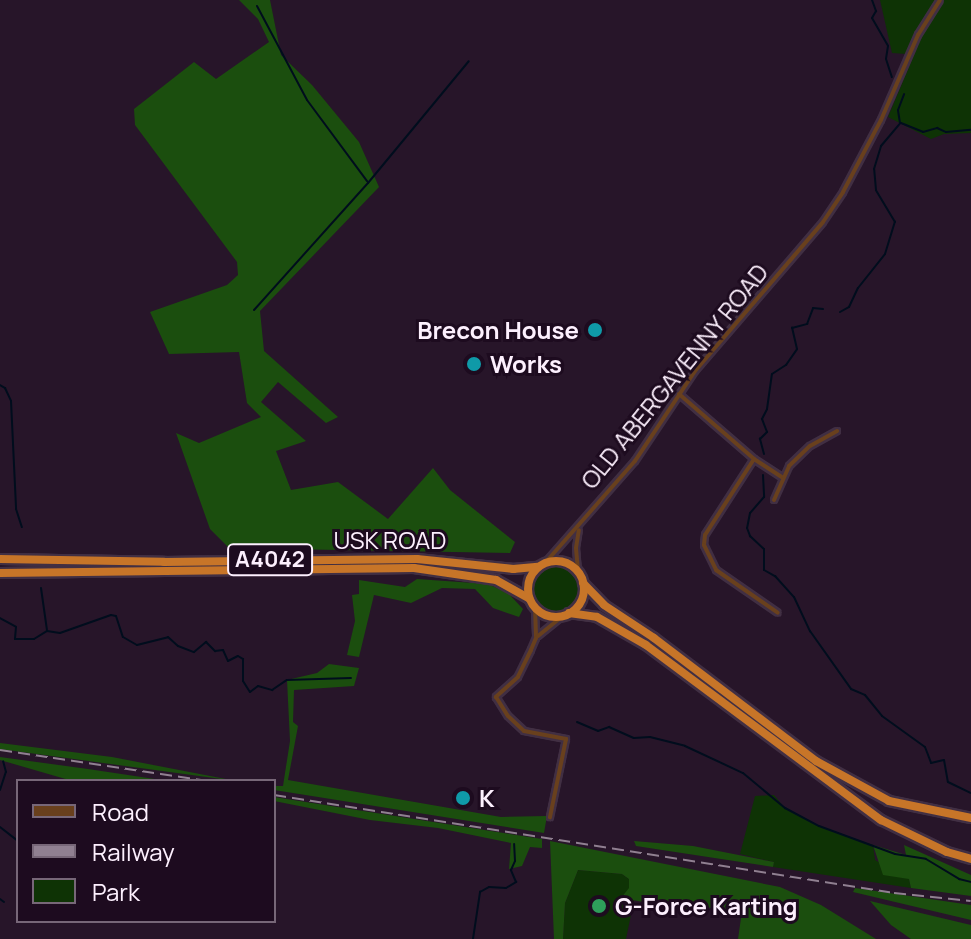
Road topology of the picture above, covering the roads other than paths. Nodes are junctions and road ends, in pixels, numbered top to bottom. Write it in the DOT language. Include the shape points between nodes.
graph roads {
  1 [pos="940,0"];
  2 [pos="679,394"];
  3 [pos="837,431"];
  4 [pos="754,459"];
  5 [pos="782,477"];
  6 [pos="774,500"];
  7 [pos="580,528"];
  8 [pos="0,559"];
  9 [pos="542,565"];
  10 [pos="578,571"];
  11 [pos="0,573"];
  12 [pos="583,583"];
  13 [pos="529,598"];
  14 [pos="535,607"];
  15 [pos="778,613"];
  16 [pos="567,614"];
  17 [pos="536,638"];
  18 [pos="550,817"];
  19 [pos="971,818"];
  20 [pos="971,859"];
  1 -- 2 [label="street, OLD ABERGAVENNY ROAD" via="843,192"];
  2 -- 4 [label="street"];
  2 -- 7 [label="street, OLD ABERGAVENNY ROAD" via="654,436"];
  3 -- 5 [label="street" via="799,455"];
  4 -- 5 [label="street"];
  4 -- 15 [label="street" via="704,545 716,570"];
  5 -- 6 [label="street"];
  7 -- 9 [label="street, OLD ABERGAVENNY ROAD"];
  7 -- 10 [label="street"];
  8 -- 9 [label="highway, USK ROAD / A4042" via="417,559 513,569"];
  9 -- 10 [label="highway" via="563,561"];
  9 -- 13 [label="highway" via="528,583"];
  10 -- 12 [label="highway"];
  11 -- 13 [label="highway, USK ROAD / A4042" via="414,568 496,580"];
  12 -- 16 [label="highway" via="582,598"];
  12 -- 19 [label="highway" via="604,605 838,775 889,801"];
  13 -- 14 [label="highway"];
  14 -- 16 [label="highway" via="549,616"];
  14 -- 17 [label="street"];
  16 -- 17 [label="street"];
  16 -- 20 [label="highway" via="597,617 646,645 881,820"];
  17 -- 18 [label="street" via="518,677 496,697 524,731 566,739"];
}
